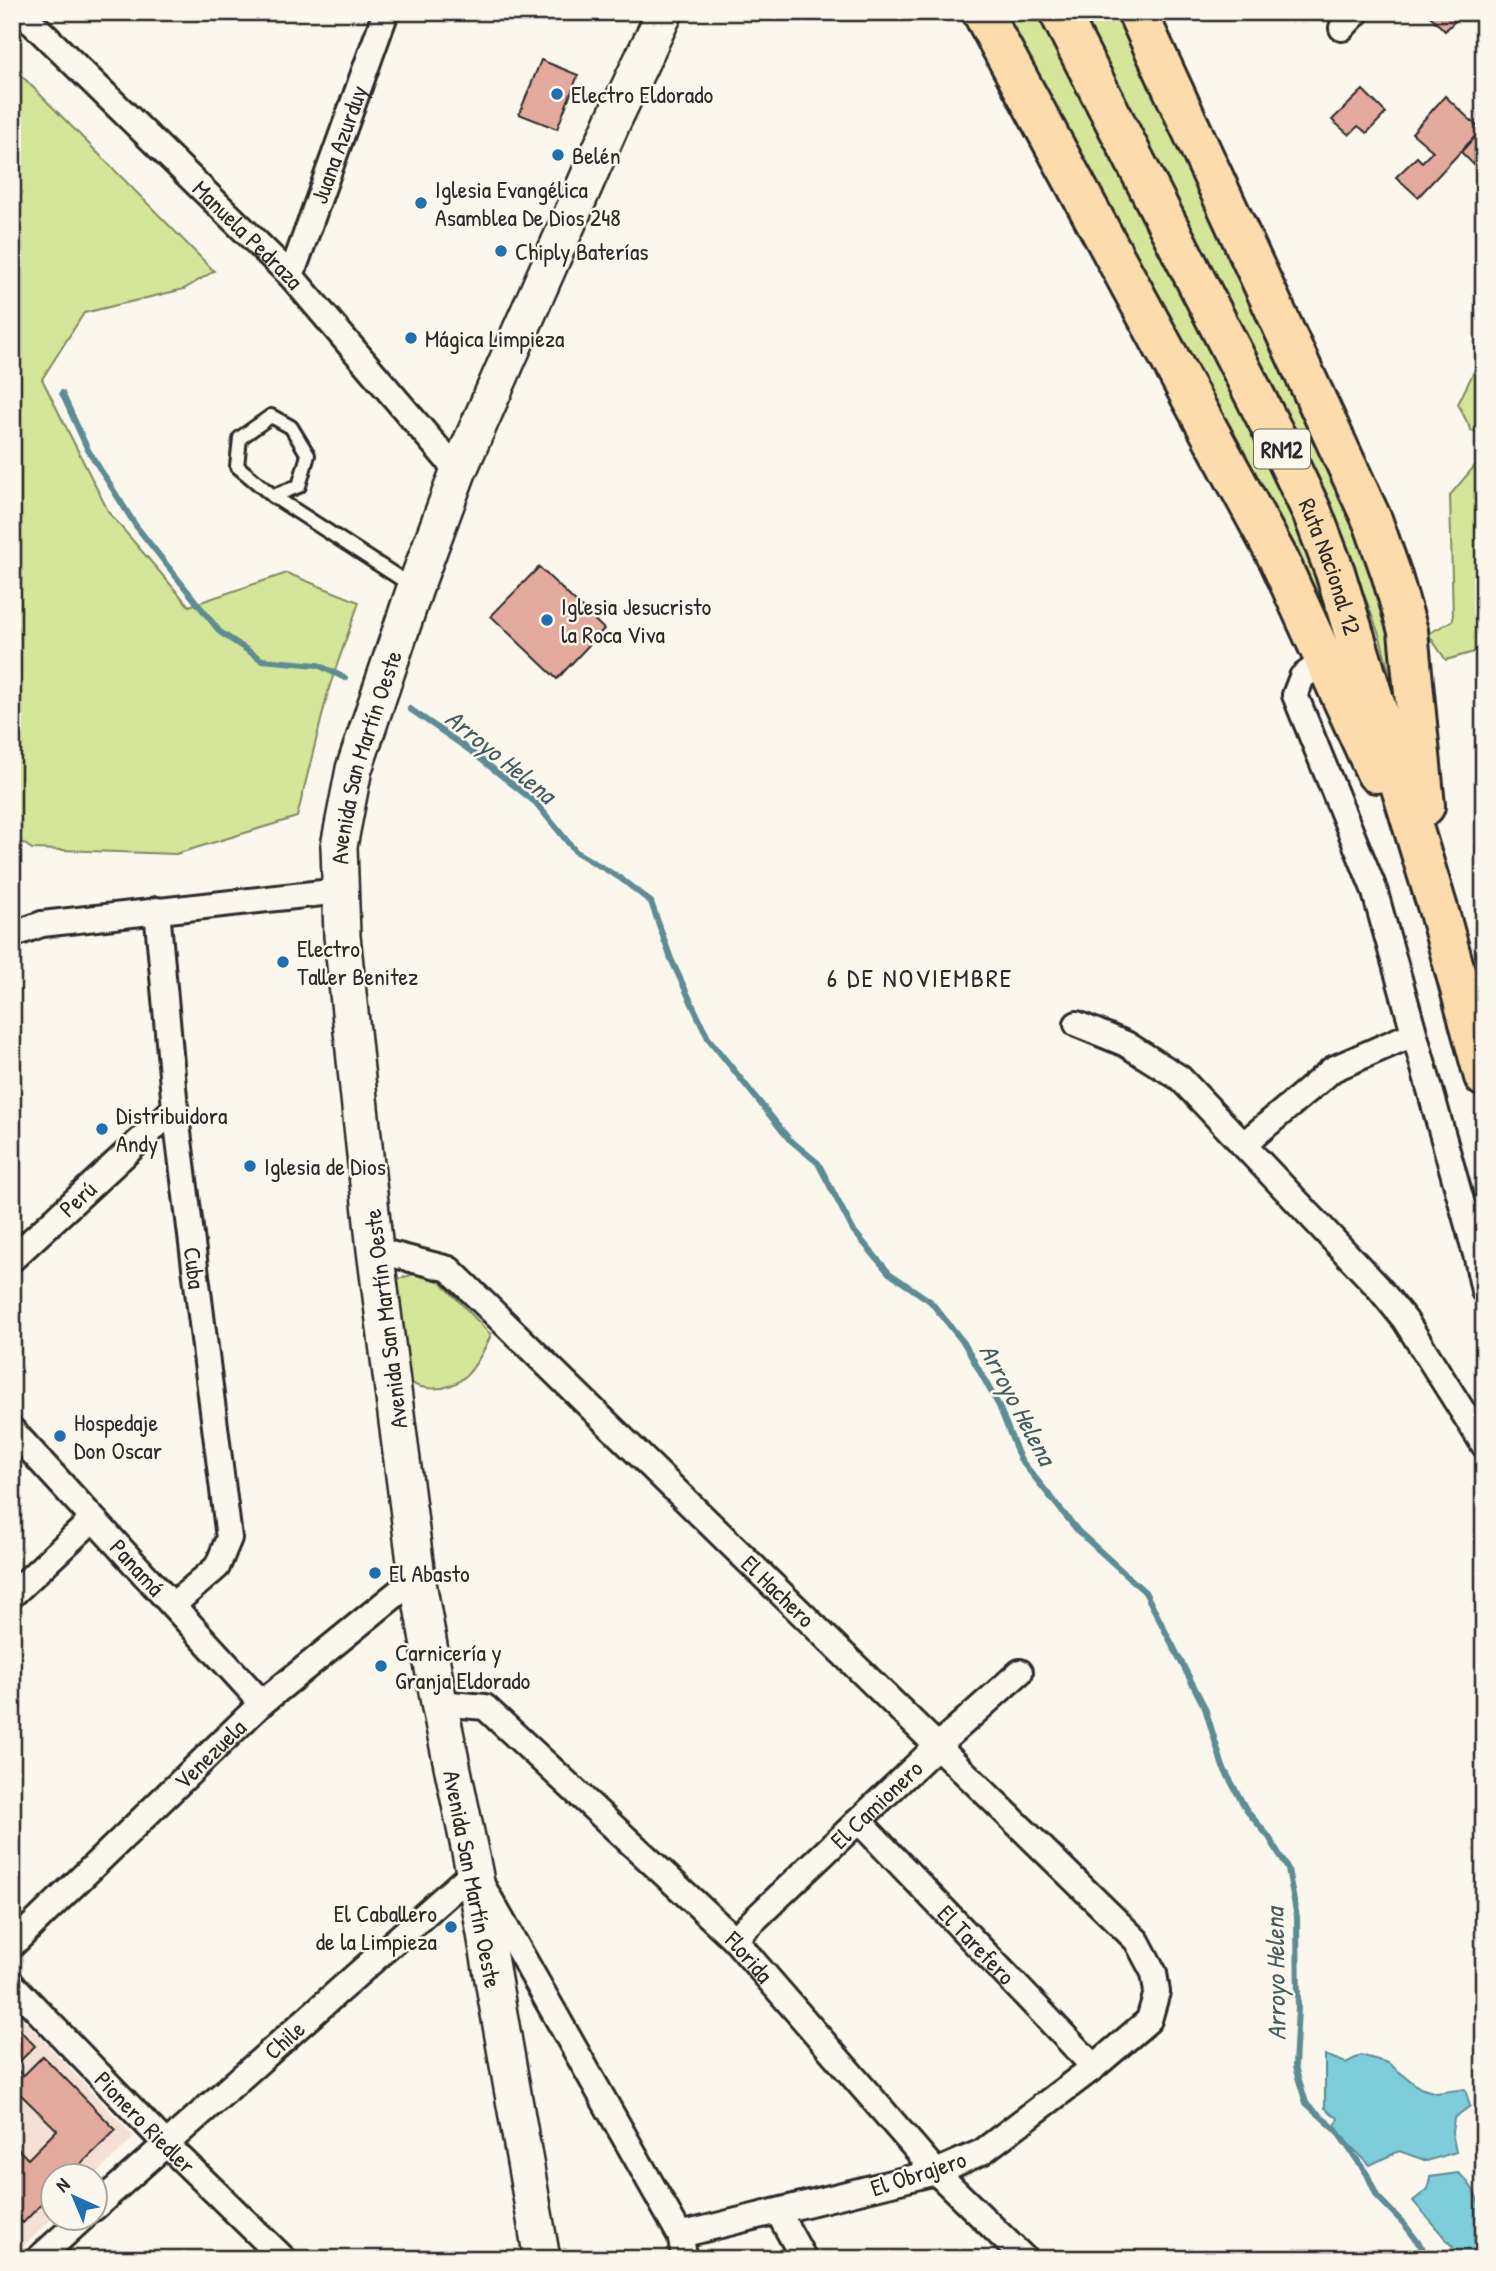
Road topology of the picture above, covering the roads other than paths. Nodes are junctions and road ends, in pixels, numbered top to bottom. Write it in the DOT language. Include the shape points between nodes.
graph roads {
  1 [pos="21,12"];
  2 [pos="386,12"];
  3 [pos="665,12"];
  4 [pos="982,12"];
  5 [pos="1059,12"];
  6 [pos="1137,12"];
  7 [pos="291,276"];
  8 [pos="458,472"];
  9 [pos="273,496"];
  10 [pos="415,588"];
  11 [pos="1325,660"];
  12 [pos="340,891"];
  13 [pos="158,910"];
  14 [pos="1439,912"];
  15 [pos="12,935"];
  16 [pos="1077,1024"];
  17 [pos="1413,1034"];
  18 [pos="1484,1077"];
  19 [pos="174,1108"];
  20 [pos="1243,1144"];
  21 [pos="375,1250"];
  22 [pos="12,1259"];
  23 [pos="1484,1291"];
  24 [pos="12,1430"];
  25 [pos="1484,1445"];
  26 [pos="93,1519"];
  27 [pos="417,1577"];
  28 [pos="12,1595"];
  29 [pos="173,1605"];
  30 [pos="1020,1672"];
  31 [pos="262,1703"];
  32 [pos="439,1703"];
  33 [pos="936,1746"];
  34 [pos="858,1821"];
  35 [pos="474,1871"];
  36 [pos="734,1939"];
  37 [pos="12,1945"];
  38 [pos="1154,1973"];
  39 [pos="12,1984"];
  40 [pos="1094,2067"];
  41 [pos="166,2144"];
  42 [pos="936,2172"];
  43 [pos="108,2196"];
  44 [pos="778,2212"];
  45 [pos="68,2232"];
  46 [pos="683,2247"];
  47 [pos="38,2259"];
  48 [pos="284,2259"];
  49 [pos="542,2259"];
  50 [pos="804,2259"];
  51 [pos="1025,2259"];
  1 -- 7 [label="street, Manuela Pedraza"];
  2 -- 7 [label="street, Juana Azurduy"];
  3 -- 8 [label="main road, Avenida San Martín Oeste"];
  4 -- 11 [label="highway" via="1273,548"];
  5 -- 14 [label="highway, Ruta Nacional 12 / RN12" via="1312,512 1339,585"];
  6 -- 14 [label="highway" via="1373,522 1391,573 1408,631"];
  7 -- 8 [label="street, Manuela Pedraza"];
  8 -- 10 [label="main road, Avenida San Martín Oeste"];
  9 -- 9 [label="lane" via="237,466 240,438 271,416 291,427 308,455 299,486"];
  9 -- 10 [label="lane"];
  10 -- 12 [label="main road, Avenida San Martín Oeste" via="354,769 339,846"];
  11 -- 14 [label="highway"];
  11 -- 17 [label="street" via="1302,677 1295,695 1374,888"];
  12 -- 13 [label="street"];
  12 -- 21 [label="main road, Avenida San Martín Oeste"];
  13 -- 15 [label="street" via="42,924"];
  13 -- 19 [label="street, Cuba"];
  14 -- 18 [label="highway, Ruta Nacional 12 / RN12"];
  16 -- 20 [label="street" via="1126,1044 1180,1078"];
  17 -- 20 [label="street" via="1333,1069"];
  17 -- 23 [label="street"];
  19 -- 22 [label="street, Perú"];
  19 -- 29 [label="street, Cuba" via="229,1538 217,1567"];
  20 -- 25 [label="street" via="1405,1320"];
  21 -- 27 [label="main road, Avenida San Martín Oeste"];
  21 -- 33 [label="street, El Hachero" via="449,1269"];
  24 -- 26 [label="street, Panamá"];
  26 -- 28 [label="street"];
  26 -- 29 [label="street, Panamá"];
  27 -- 31 [label="street, Venezuela"];
  27 -- 32 [label="main road, Avenida San Martín Oeste"];
  29 -- 31 [label="street, Panamá"];
  30 -- 33 [label="street, El Camionero"];
  31 -- 37 [label="street, Venezuela"];
  32 -- 35 [label="main road, Avenida San Martín Oeste"];
  32 -- 36 [label="street, Florida" via="485,1707"];
  33 -- 34 [label="street, El Camionero"];
  33 -- 38 [label="street, El Hachero" via="1137,1941"];
  34 -- 36 [label="street, El Camionero"];
  34 -- 40 [label="street, El Tarefero"];
  35 -- 41 [label="street, Chile"];
  35 -- 46 [label="street"];
  35 -- 49 [label="main road, Avenida San Martín Oeste"];
  36 -- 42 [label="street, Florida"];
  38 -- 40 [label="street, El Obrajero" via="1157,1992 1149,2020"];
  39 -- 41 [label="street, Pionero Riedler"];
  40 -- 42 [label="street, El Obrajero" via="982,2152"];
  41 -- 43 [label="street, Chile"];
  41 -- 48 [label="street, Pionero Riedler"];
  42 -- 44 [label="street, El Obrajero"];
  42 -- 51 [label="street, Florida"];
  44 -- 46 [label="street, El Obrajero"];
  44 -- 50 [label="street"];
  45 -- 47 [label="street"];
}
